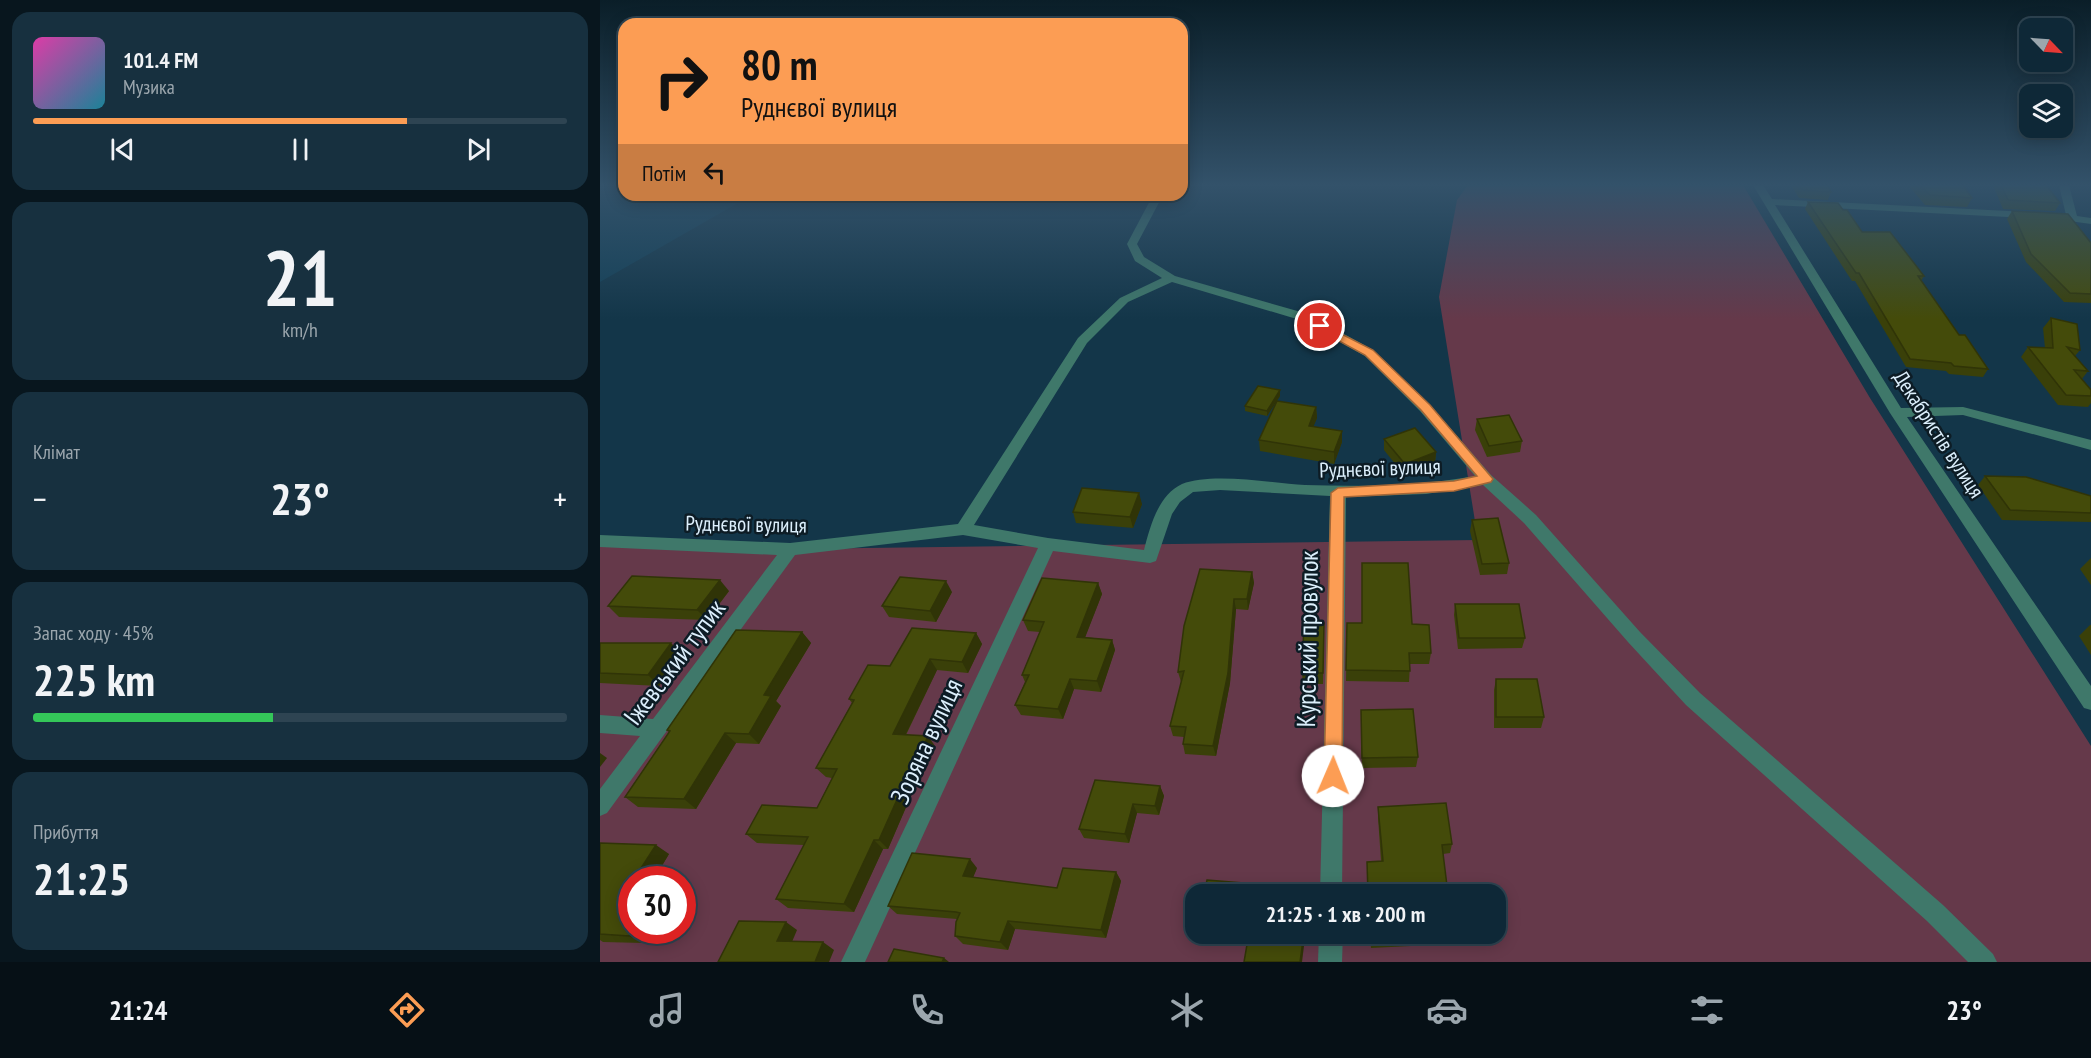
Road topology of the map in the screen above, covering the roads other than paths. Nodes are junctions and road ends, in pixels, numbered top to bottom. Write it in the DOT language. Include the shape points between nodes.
graph roads {
  1 [pos="1139,230"];
  2 [pos="1785,230"];
  3 [pos="1171,278"];
  4 [pos="1897,412"];
  5 [pos="2091,445"];
  6 [pos="1486,479"];
  7 [pos="1338,493"];
  8 [pos="963,529"];
  9 [pos="600,541"];
  10 [pos="1048,544"];
  11 [pos="790,549"];
  12 [pos="2091,702"];
  13 [pos="600,724"];
  14 [pos="656,728"];
  15 [pos="600,806"];
  16 [pos="1331,884"];
  17 [pos="1331,944"];
  18 [pos="853,962"];
  19 [pos="1330,962"];
  20 [pos="1984,962"];
  1 -- 3 [label="street, Руднєвої вулиця" via="1132,244 1139,259"];
  2 -- 4 [label="street, Декабристів вулиця"];
  3 -- 6 [label="street, Руднєвої вулиця" via="1304,317 1369,353 1425,408"];
  3 -- 8 [label="street" via="1124,300 1082,341"];
  4 -- 5 [label="street" via="1963,411"];
  4 -- 12 [label="street, Декабристів вулиця"];
  6 -- 7 [label="street, Руднєвої вулиця" via="1454,486"];
  6 -- 20 [label="street" via="1530,519 1693,699 1935,913"];
  7 -- 10 [label="street, Руднєвої вулиця" via="1207,484 1182,491 1164,511 1150,557"];
  7 -- 16 [label="street, Курський провулок"];
  8 -- 10 [label="street, Руднєвої вулиця"];
  8 -- 11 [label="street, Руднєвої вулиця"];
  9 -- 11 [label="street, Руднєвої вулиця"];
  10 -- 18 [label="street, Зоряна вулиця"];
  11 -- 14 [label="street, Іжевський тупик"];
  13 -- 14 [label="street"];
  14 -- 15 [label="street, Іжевський тупик"];
  17 -- 19 [label="street"];
}
